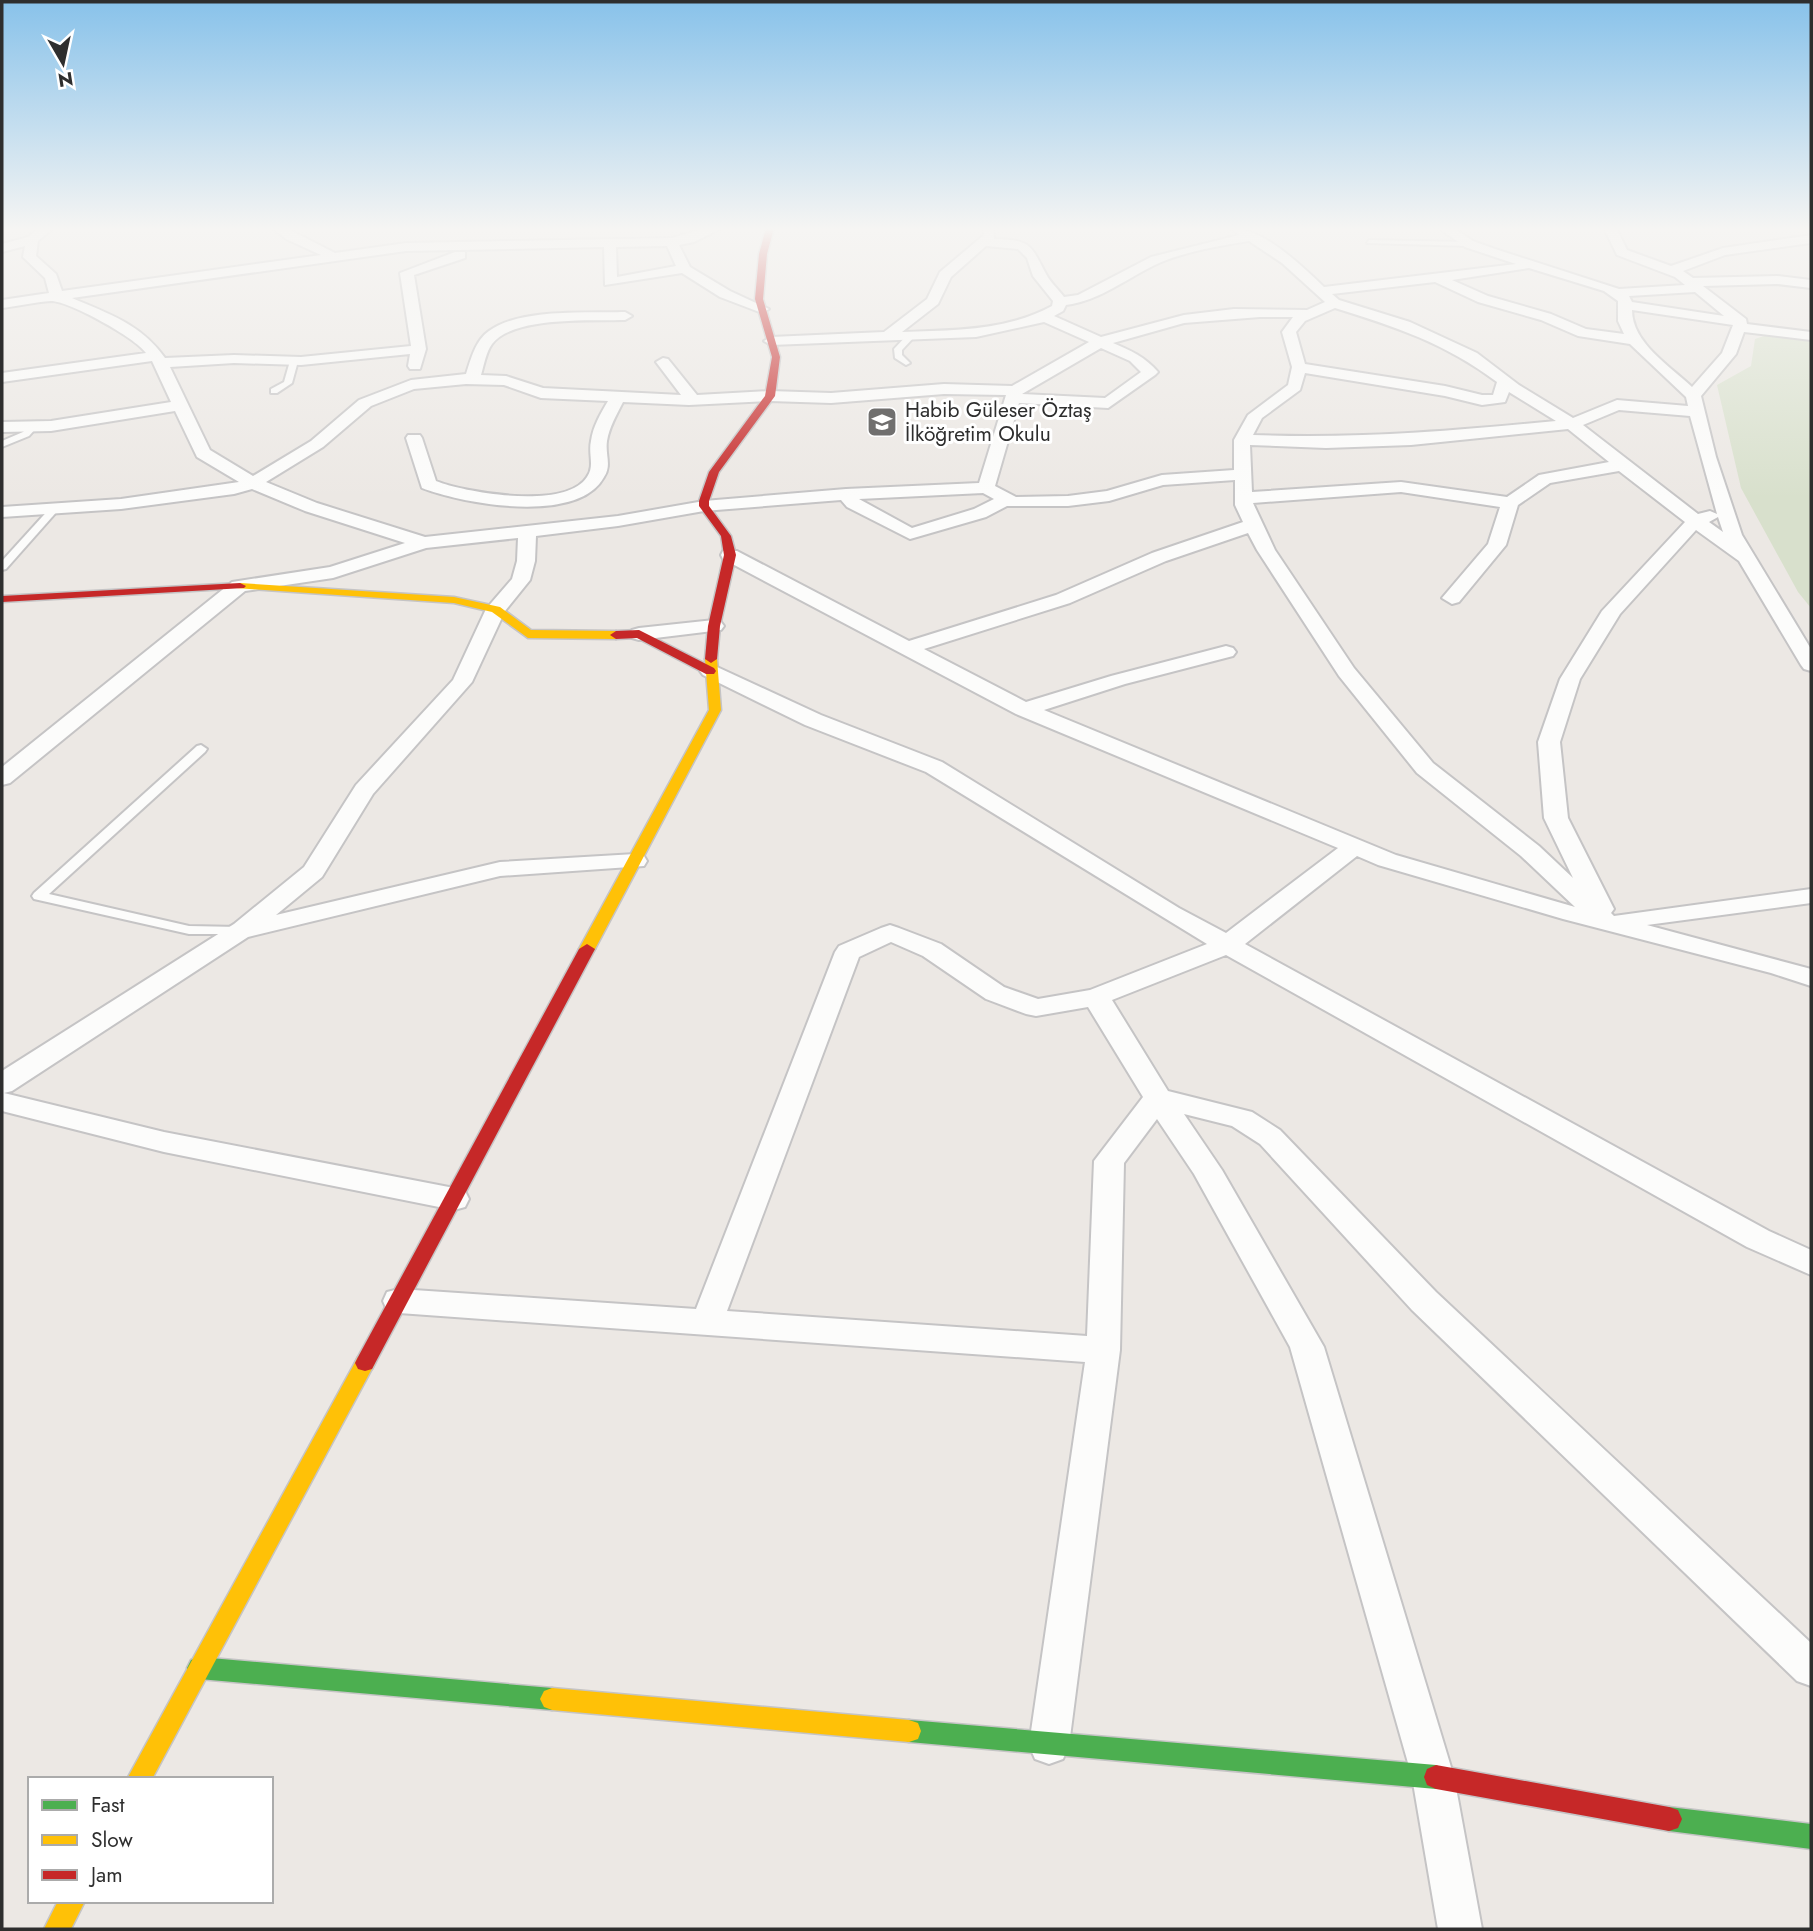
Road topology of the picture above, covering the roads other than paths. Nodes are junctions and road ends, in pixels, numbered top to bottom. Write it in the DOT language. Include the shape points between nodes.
graph roads {
  1 [pos="107,318"];
  2 [pos="414,318"];
  3 [pos="581,318"];
  4 [pos="765,318"];
  5 [pos="911,318"];
  6 [pos="1038,318"];
  7 [pos="1048,318"];
  8 [pos="1195,318"];
  9 [pos="1300,318"];
  10 [pos="1386,318"];
  11 [pos="1549,318"];
  12 [pos="1624,318"];
  13 [pos="1708,318"];
  14 [pos="1732,318"];
  15 [pos="1740,325"];
  16 [pos="889,335"];
  17 [pos="911,336"];
  18 [pos="1811,336"];
  19 [pos="1634,340"];
  20 [pos="771,341"];
  21 [pos="1102,343"];
  22 [pos="419,349"];
  23 [pos="158,360"];
  24 [pos="294,361"];
  25 [pos="663,362"];
  26 [pos="906,363"];
  27 [pos="1299,368"];
  28 [pos="2,378"];
  29 [pos="472,379"];
  30 [pos="1505,382"];
  31 [pos="411,385"];
  32 [pos="274,391"];
  33 [pos="1014,394"];
  34 [pos="771,396"];
  35 [pos="617,399"];
  36 [pos="692,400"];
  37 [pos="1695,404"];
  38 [pos="181,405"];
  39 [pos="1572,424"];
  40 [pos="34,426"];
  41 [pos="2,427"];
  42 [pos="414,438"];
  43 [pos="1242,440"];
  44 [pos="2,444"];
  45 [pos="1622,465"];
  46 [pos="1243,474"];
  47 [pos="253,482"];
  48 [pos="986,488"];
  49 [pos="846,494"];
  50 [pos="1244,498"];
  51 [pos="1004,500"];
  52 [pos="1510,503"];
  53 [pos="704,506"];
  54 [pos="55,508"];
  55 [pos="1725,510"];
  56 [pos="2,512"];
  57 [pos="1695,521"];
  58 [pos="1253,524"];
  59 [pos="527,532"];
  60 [pos="424,543"];
  61 [pos="730,555"];
  62 [pos="1747,558"];
  63 [pos="2,567"];
  64 [pos="239,586"];
  65 [pos="1452,598"];
  66 [pos="2,600"];
  67 [pos="496,609"];
  68 [pos="714,626"];
  69 [pos="639,634"];
  70 [pos="909,648"];
  71 [pos="1226,652"];
  72 [pos="1811,665"];
  73 [pos="709,671"];
  74 [pos="1024,709"];
  75 [pos="201,749"];
  76 [pos="2,778"];
  77 [pos="1354,846"];
  78 [pos="635,861"];
  79 [pos="1811,896"];
  80 [pos="1607,923"];
  81 [pos="239,931"];
  82 [pos="1227,945"];
  83 [pos="1811,978"];
  84 [pos="1096,997"];
  85 [pos="2,1084"];
  86 [pos="1158,1098"];
  87 [pos="2,1102"];
  88 [pos="454,1199"];
  89 [pos="1811,1263"];
  90 [pos="399,1301"];
  91 [pos="706,1322"];
  92 [pos="1103,1350"];
  93 [pos="199,1668"];
  94 [pos="1811,1668"];
  95 [pos="1049,1745"];
  96 [pos="140,1777"];
  97 [pos="1433,1777"];
  98 [pos="1811,1837"];
  99 [pos="71,1903"];
  100 [pos="57,1929"];
  101 [pos="1460,1929"];
  1 -- 23 [label="street" via="146,342"];
  2 -- 22 [label="street"];
  3 -- 29 [label="street" via="542,320 494,334 485,342"];
  4 -- 20 [label="street"];
  5 -- 16 [label="street"];
  6 -- 17 [label="street" via="976,333"];
  7 -- 21 [label="street"];
  8 -- 21 [label="street"];
  9 -- 27 [label="street" via="1289,332"];
  10 -- 30 [label="street" via="1472,356"];
  11 -- 19 [label="street" via="1583,333"];
  12 -- 19 [label="street"];
  13 -- 15 [label="street"];
  14 -- 15 [label="street"];
  15 -- 18 [label="street"];
  15 -- 37 [label="street" via="1730,354"];
  16 -- 17 [label="street"];
  16 -- 20 [label="street"];
  17 -- 26 [label="lane" via="898,349"];
  19 -- 37 [label="street"];
  20 -- 34 [label="street" via="776,357"];
  21 -- 33 [label="street"];
  21 -- 33 [label="street" via="1135,358 1150,372 1108,404"];
  22 -- 24 [label="street"];
  22 -- 31 [label="street"];
  23 -- 24 [label="street"];
  23 -- 28 [label="street"];
  23 -- 38 [label="street"];
  24 -- 32 [label="lane" via="288,383"];
  25 -- 36 [label="street"];
  27 -- 30 [label="street" via="1487,401 1499,399"];
  27 -- 43 [label="street" via="1296,387 1256,415"];
  29 -- 31 [label="street"];
  29 -- 35 [label="street" via="506,381 541,393"];
  30 -- 39 [label="street"];
  31 -- 47 [label="street" via="365,403 317,444"];
  33 -- 34 [label="street" via="944,389 831,398"];
  33 -- 48 [label="street"];
  34 -- 36 [label="street"];
  34 -- 53 [label="street" via="714,472"];
  35 -- 36 [label="street"];
  35 -- 42 [label="street" via="601,429 597,456 601,467 594,482 560,497 488,501 445,492 428,484"];
  37 -- 39 [label="street" via="1617,405"];
  37 -- 55 [label="street"];
  38 -- 40 [label="street"];
  38 -- 47 [label="street" via="204,453"];
  39 -- 43 [label="street" via="1411,440"];
  39 -- 45 [label="street"];
  40 -- 41 [label="street"];
  40 -- 44 [label="lane"];
  43 -- 46 [label="street"];
  45 -- 52 [label="street" via="1545,479"];
  45 -- 57 [label="street"];
  46 -- 50 [label="street"];
  46 -- 51 [label="street" via="1162,480 1109,496 1069,501"];
  47 -- 54 [label="street" via="222,491"];
  47 -- 60 [label="street" via="311,508"];
  48 -- 49 [label="street"];
  48 -- 51 [label="street"];
  49 -- 51 [label="street" via="853,503 910,534 980,513"];
  49 -- 53 [label="street"];
  50 -- 52 [label="street" via="1401,487"];
  50 -- 58 [label="street"];
  52 -- 65 [label="street" via="1497,545"];
  53 -- 59 [label="street"];
  53 -- 61 [label="street" via="726,536"];
  54 -- 56 [label="street"];
  54 -- 63 [label="lane"];
  55 -- 57 [label="street"];
  55 -- 62 [label="street" via="1733,536"];
  57 -- 62 [label="street"];
  57 -- 80 [label="street" via="1612,611 1570,679 1549,742 1556,818"];
  58 -- 70 [label="street" via="1159,557 1063,599"];
  58 -- 80 [label="street" via="1346,672 1425,768 1530,851"];
  59 -- 60 [label="street"];
  59 -- 67 [label="street" via="521,580"];
  60 -- 64 [label="street" via="333,572"];
  61 -- 68 [label="street"];
  61 -- 70 [label="street"];
  62 -- 72 [label="street"];
  64 -- 66 [label="street"];
  64 -- 67 [label="street" via="454,600"];
  64 -- 76 [label="street"];
  67 -- 69 [label="street" via="528,634"];
  67 -- 81 [label="street" via="462,682 364,790 313,872"];
  68 -- 69 [label="street"];
  68 -- 73 [label="street"];
  69 -- 73 [label="street"];
  70 -- 74 [label="street"];
  71 -- 74 [label="street"];
  73 -- 78 [label="street" via="715,710"];
  73 -- 82 [label="street" via="813,720 934,767"];
  74 -- 77 [label="street"];
  75 -- 81 [label="lane" via="39,896 189,930"];
  77 -- 80 [label="street" via="1387,860"];
  77 -- 82 [label="street"];
  78 -- 81 [label="street" via="500,869"];
  78 -- 88 [label="street"];
  79 -- 80 [label="street"];
  80 -- 83 [label="street"];
  81 -- 85 [label="street"];
  82 -- 84 [label="street"];
  82 -- 89 [label="street" via="1758,1239"];
  84 -- 86 [label="street"];
  84 -- 91 [label="street" via="1036,1008 995,993 932,950 890,933 848,952"];
  86 -- 92 [label="street" via="1109,1161"];
  86 -- 94 [label="street" via="1242,1119 1270,1137 1424,1301"];
  86 -- 97 [label="street" via="1208,1170 1307,1347"];
  87 -- 88 [label="street" via="164,1142"];
  88 -- 90 [label="street"];
  90 -- 91 [label="street"];
  90 -- 93 [label="street"];
  91 -- 92 [label="street"];
  92 -- 95 [label="street"];
  93 -- 95 [label="street"];
  93 -- 96 [label="street"];
  95 -- 97 [label="street"];
  97 -- 98 [label="street" via="1704,1825"];
  97 -- 101 [label="street"];
  99 -- 100 [label="street"];
}
